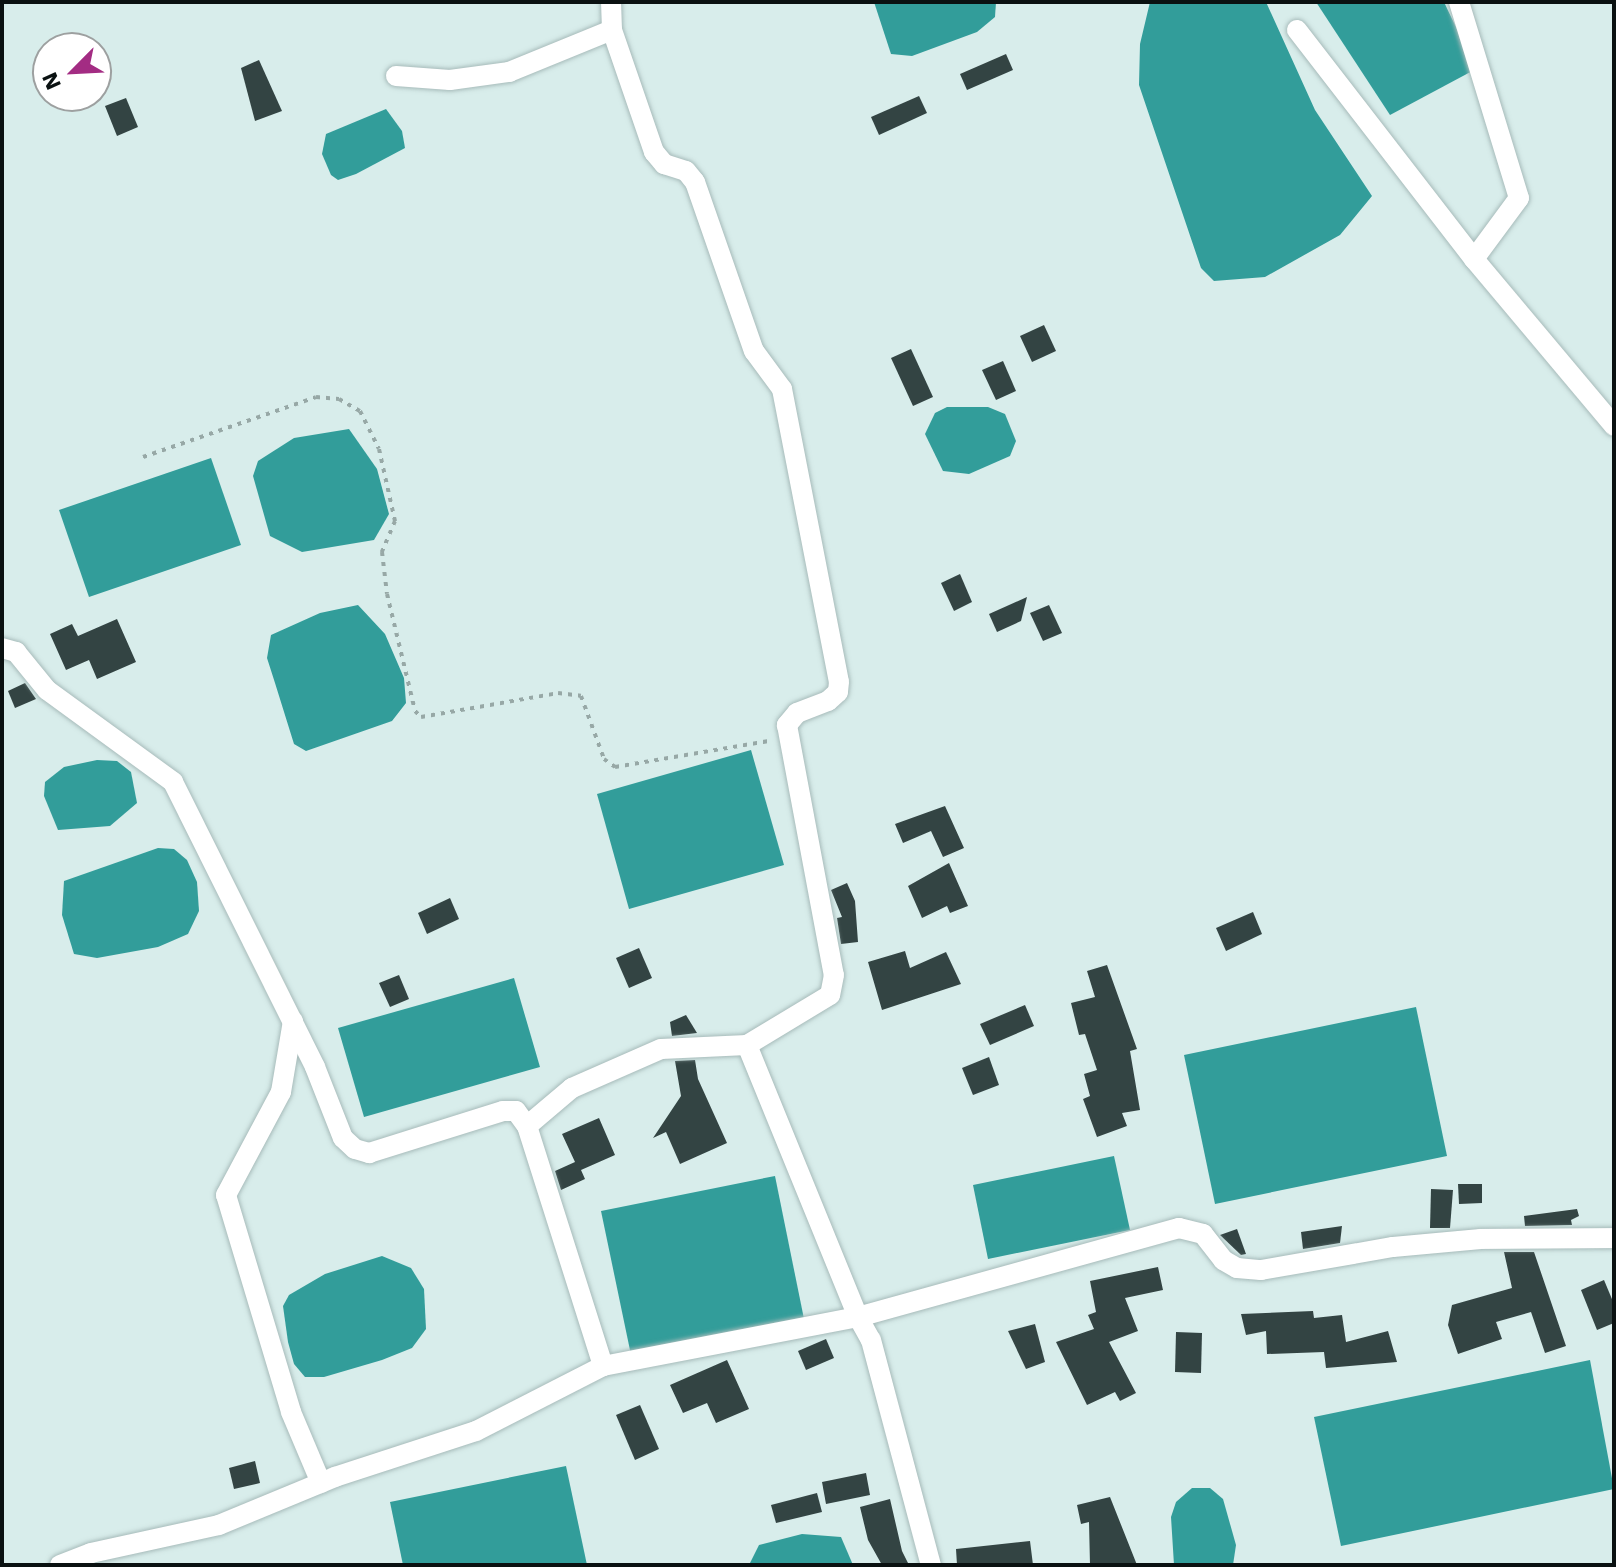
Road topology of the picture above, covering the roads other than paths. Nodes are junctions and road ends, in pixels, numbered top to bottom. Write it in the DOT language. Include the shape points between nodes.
graph roads {
  1 [pos="611,2"];
  2 [pos="1459,2"];
  3 [pos="612,30"];
  4 [pos="1297,30"];
  5 [pos="396,76"];
  6 [pos="1474,259"];
  7 [pos="1614,426"];
  8 [pos="2,648"];
  9 [pos="293,1021"];
  10 [pos="747,1045"];
  11 [pos="527,1126"];
  12 [pos="1614,1238"];
  13 [pos="858,1317"];
  14 [pos="603,1366"];
  15 [pos="321,1483"];
  16 [pos="60,1565"];
  17 [pos="931,1565"];
  1 -- 3 [label="street"];
  2 -- 6 [label="street" via="1519,198"];
  3 -- 5 [label="street" via="509,72 450,80"];
  3 -- 10 [label="street" via="654,152 695,182 754,351 782,389 839,682 828,701 797,713 787,725 834,975 830,995"];
  4 -- 6 [label="street"];
  6 -- 7 [label="street"];
  8 -- 9 [label="street" via="16,652 47,690 173,782"];
  9 -- 11 [label="street" via="343,1138 355,1149 369,1153 503,1111 516,1111"];
  9 -- 15 [label="street" via="281,1092 226,1195 291,1412"];
  10 -- 11 [label="street" via="661,1049 572,1088"];
  10 -- 13 [label="street"];
  11 -- 14 [label="street"];
  12 -- 13 [label="street" via="1466,1240 1261,1270 1237,1268 1223,1260 1203,1234 1179,1228"];
  13 -- 14 [label="street"];
  13 -- 17 [label="street" via="871,1340"];
  14 -- 15 [label="street" via="476,1431"];
  15 -- 16 [label="street" via="219,1525 91,1553"];
}
